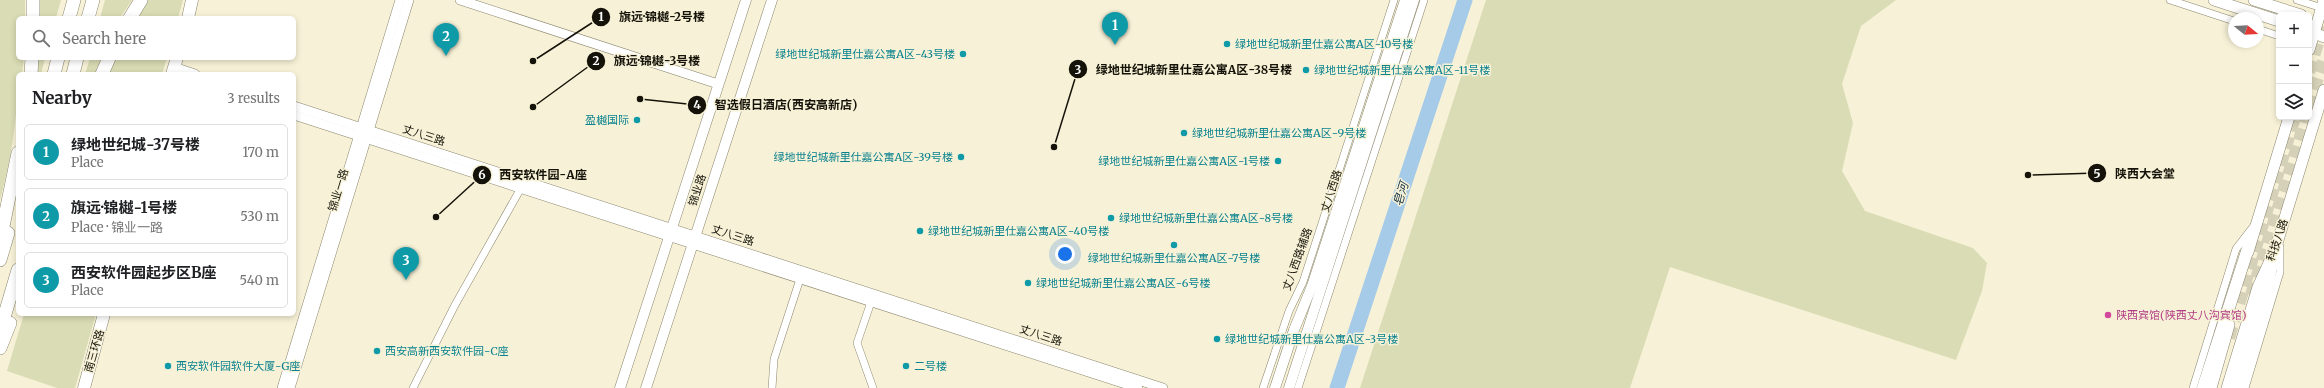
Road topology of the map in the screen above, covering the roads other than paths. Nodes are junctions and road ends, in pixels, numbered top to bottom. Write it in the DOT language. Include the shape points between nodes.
graph roads {
  1 [pos="33,0"];
  2 [pos="74,0"];
  3 [pos="93,0"];
  4 [pos="141,0"];
  5 [pos="192,0"];
  6 [pos="400,0"];
  7 [pos="409,0"];
  8 [pos="460,0"];
  9 [pos="746,0"];
  10 [pos="772,0"];
  11 [pos="1394,0"];
  12 [pos="1405,0"];
  13 [pos="1414,0"];
  14 [pos="1424,0"];
  15 [pos="2170,0"];
  16 [pos="2214,0"];
  17 [pos="2254,0"];
  18 [pos="2297,0"];
  19 [pos="2323,4"];
  20 [pos="2292,12"];
  21 [pos="33,16"];
  22 [pos="70,16"];
  23 [pos="89,16"];
  24 [pos="131,16"];
  25 [pos="188,16"];
  26 [pos="2228,19"];
  27 [pos="2276,20"];
  28 [pos="2317,20"];
  29 [pos="2264,31"];
  30 [pos="2316,34"];
  31 [pos="2276,35"];
  32 [pos="32,60"];
  33 [pos="58,60"];
  34 [pos="76,60"];
  35 [pos="108,60"];
  36 [pos="174,66"];
  37 [pos="31,72"];
  38 [pos="54,72"];
  39 [pos="74,72"];
  40 [pos="103,72"];
  41 [pos="190,72"];
  42 [pos="718,84"];
  43 [pos="2324,90"];
  44 [pos="296,107"];
  45 [pos="296,116"];
  46 [pos="2287,120"];
  47 [pos="363,133"];
  48 [pos="16,163"];
  49 [pos="521,188"];
  50 [pos="16,205"];
  51 [pos="2256,224"];
  52 [pos="670,232"];
  53 [pos="2280,233"];
  54 [pos="693,240"];
  55 [pos="0,241"];
  56 [pos="2249,245"];
  57 [pos="2274,250"];
  58 [pos="0,260"];
  59 [pos="16,277"];
  60 [pos="800,279"];
  61 [pos="871,302"];
  62 [pos="16,305"];
  63 [pos="103,316"];
  64 [pos="0,331"];
  65 [pos="0,348"];
  66 [pos="84,388"];
  67 [pos="282,388"];
  68 [pos="290,388"];
  69 [pos="413,388"];
  70 [pos="620,388"];
  71 [pos="646,388"];
  72 [pos="772,388"];
  73 [pos="873,388"];
  74 [pos="1138,388"];
  75 [pos="1163,388"];
  76 [pos="1263,388"];
  77 [pos="1275,388"];
  78 [pos="1289,388"];
  79 [pos="1298,388"];
  80 [pos="2193,388"];
  81 [pos="2203,388"];
  82 [pos="2211,388"];
  83 [pos="2227,388"];
  84 [pos="2236,388"];
  85 [pos="2245,388"];
  1 -- 21 [label="highway"];
  2 -- 22 [label="highway"];
  3 -- 23 [label="highway"];
  4 -- 24 [label="highway"];
  5 -- 25 [label="highway"];
  6 -- 47 [label="street, 锦业一路"];
  7 -- 47 [label="street, 锦业一路"];
  8 -- 42 [label="street"];
  9 -- 42 [label="main road, 锦业路"];
  10 -- 54 [label="main road, 锦业路"];
  11 -- 76 [label="street, 丈八西路辅路" via="1303,282 1289,311"];
  12 -- 77 [label="main road, 丈八西路" via="1312,286"];
  13 -- 78 [label="main road, 丈八西路"];
  14 -- 79 [label="street"];
  15 -- 26 [label="street"];
  16 -- 27 [label="main road"];
  17 -- 20 [label="main road"];
  18 -- 19 [label="street"];
  19 -- 28 [label="main road"];
  28 -- 30 [label="main road"];
  29 -- 31 [label="street"];
  32 -- 37 [label="highway"];
  33 -- 38 [label="highway"];
  34 -- 39 [label="highway"];
  35 -- 40 [label="highway"];
  36 -- 41 [label="street"];
  42 -- 52 [label="main road, 锦业路"];
  43 -- 53 [label="main road, 科技八路"];
  44 -- 47 [label="street, 丈八三路"];
  45 -- 47 [label="street, 丈八三路"];
  46 -- 51 [label="main road"];
  47 -- 49 [label="street, 丈八三路"];
  47 -- 52 [label="street, 丈八三路"];
  47 -- 67 [label="street, 锦业一路"];
  47 -- 68 [label="street, 锦业一路"];
  48 -- 55 [label="highway"];
  49 -- 52 [label="street, 丈八三路"];
  49 -- 69 [label="street" via="454,305"];
  50 -- 58 [label="highway"];
  51 -- 56 [label="main road"];
  51 -- 80 [label="street" via="2236,249"];
  52 -- 54 [label="street, 丈八三路"];
  52 -- 70 [label="main road, 锦业路"];
  53 -- 57 [label="main road, 科技八路"];
  53 -- 85 [label="street" via="2280,272"];
  54 -- 60 [label="street, 丈八三路"];
  54 -- 71 [label="main road, 锦业路"];
  54 -- 75 [label="street, 丈八三路"];
  56 -- 81 [label="highway"];
  56 -- 82 [label="main road"];
  57 -- 83 [label="main road, 科技八路" via="2258,287"];
  57 -- 84 [label="highway" via="2266,291"];
  59 -- 64 [label="highway"];
  60 -- 61 [label="street, 丈八三路"];
  60 -- 72 [label="street" via="774,358"];
  61 -- 73 [label="street" via="857,343"];
  61 -- 74 [label="street, 丈八三路"];
  62 -- 65 [label="highway"];
  63 -- 66 [label="highway, 南三环路"];
}
